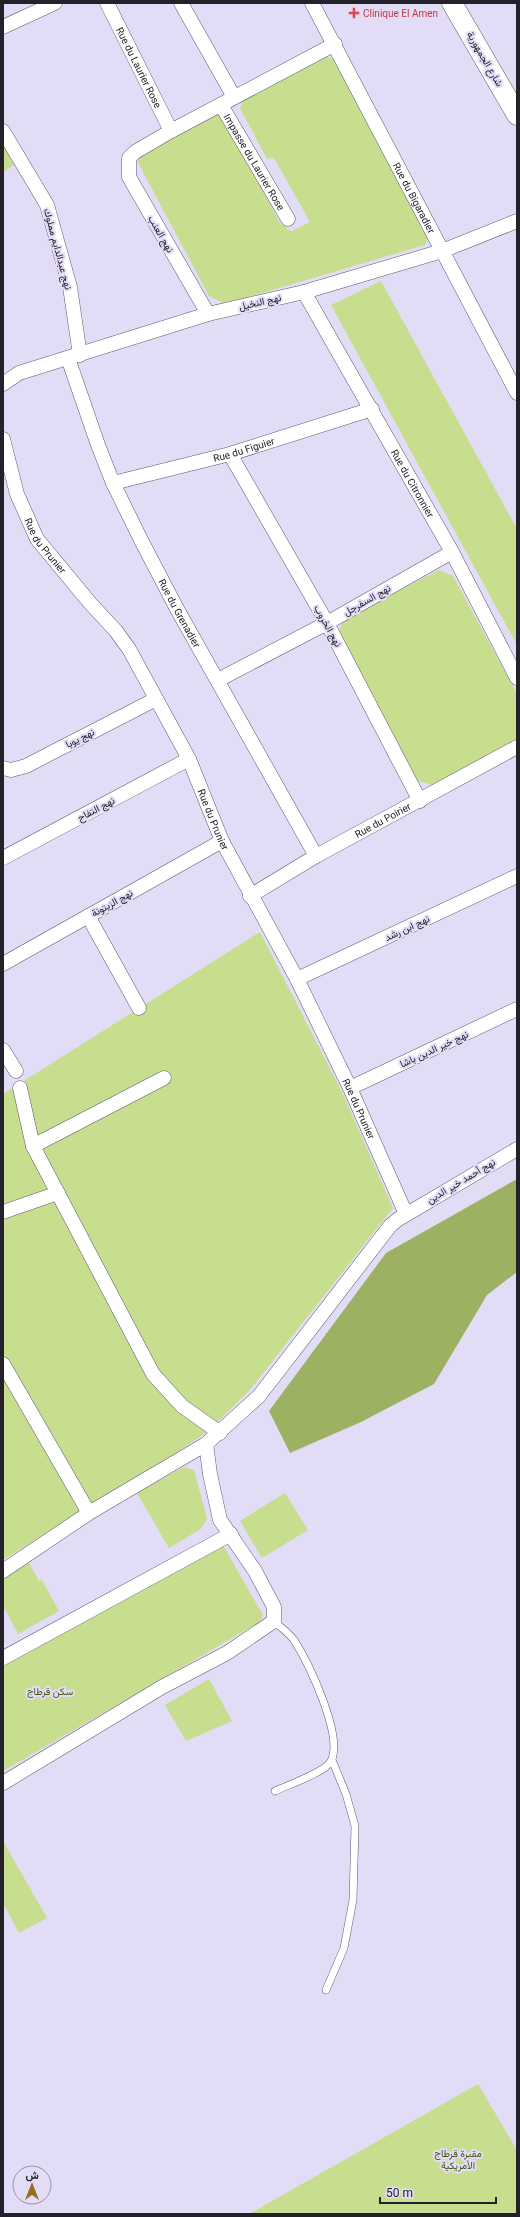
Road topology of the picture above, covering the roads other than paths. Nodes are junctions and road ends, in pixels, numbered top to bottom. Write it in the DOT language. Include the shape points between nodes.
graph roads {
  1 [pos="55,3"];
  2 [pos="107,3"];
  3 [pos="181,3"];
  4 [pos="312,3"];
  5 [pos="452,3"];
  6 [pos="41,6"];
  7 [pos="3,27"];
  8 [pos="335,44"];
  9 [pos="234,97"];
  10 [pos="221,105"];
  11 [pos="517,115"];
  12 [pos="3,131"];
  13 [pos="171,131"];
  14 [pos="288,219"];
  15 [pos="517,221"];
  16 [pos="442,251"];
  17 [pos="304,292"];
  18 [pos="208,314"];
  19 [pos="74,357"];
  20 [pos="3,384"];
  21 [pos="517,393"];
  22 [pos="372,409"];
  23 [pos="3,439"];
  24 [pos="230,454"];
  25 [pos="113,483"];
  26 [pos="452,552"];
  27 [pos="327,623"];
  28 [pos="517,678"];
  29 [pos="218,680"];
  30 [pos="156,699"];
  31 [pos="517,748"];
  32 [pos="189,759"];
  33 [pos="3,768"];
  34 [pos="420,801"];
  35 [pos="222,841"];
  36 [pos="316,856"];
  37 [pos="3,858"];
  38 [pos="517,876"];
  39 [pos="250,896"];
  40 [pos="88,916"];
  41 [pos="3,964"];
  42 [pos="297,979"];
  43 [pos="139,1008"];
  44 [pos="517,1009"];
  45 [pos="3,1050"];
  46 [pos="16,1071"];
  47 [pos="164,1078"];
  48 [pos="20,1088"];
  49 [pos="350,1088"];
  50 [pos="33,1146"];
  51 [pos="517,1149"];
  52 [pos="58,1193"];
  53 [pos="3,1212"];
  54 [pos="406,1214"];
  55 [pos="3,1364"];
  56 [pos="220,1433"];
  57 [pos="206,1444"];
  58 [pos="89,1513"];
  59 [pos="231,1534"];
  60 [pos="3,1571"];
  61 [pos="274,1621"];
  62 [pos="3,1658"];
  63 [pos="332,1760"];
  64 [pos="3,1783"];
  65 [pos="275,1791"];
  66 [pos="326,1990"];
  1 -- 6 [label="street"];
  2 -- 13 [label="street, Rue du Laurier Rose"];
  3 -- 9 [label="street"];
  4 -- 8 [label="street, Rue du Bigaradier"];
  5 -- 11 [label="main road, شارع الجمهورية"];
  6 -- 7 [label="street"];
  8 -- 9 [label="street"];
  8 -- 16 [label="street, Rue du Bigaradier"];
  9 -- 10 [label="street"];
  10 -- 13 [label="street"];
  10 -- 14 [label="street, Impasse du Laurier Rose"];
  12 -- 19 [label="street, نهج عبدالدايم مملوك" via="46,205 70,287"];
  13 -- 18 [label="street, نهج العنب" via="129,158 129,177"];
  15 -- 16 [label="street, نهج النخيل"];
  16 -- 17 [label="street, نهج النخيل"];
  16 -- 21 [label="street, Rue du Bigaradier"];
  17 -- 18 [label="street, نهج النخيل"];
  17 -- 22 [label="street, Rue du Citronnier"];
  18 -- 19 [label="street, نهج النخيل"];
  19 -- 20 [label="street, نهج النخيل" via="19,373"];
  19 -- 25 [label="street, Rue du Grenadier" via="95,439"];
  22 -- 24 [label="street, Rue du Figuier"];
  22 -- 26 [label="street, Rue du Citronnier"];
  23 -- 30 [label="street, Rue du Prunier" via="17,494 37,540 116,631"];
  24 -- 25 [label="street, Rue du Figuier"];
  24 -- 27 [label="street, نهج الخروب"];
  25 -- 29 [label="street, Rue du Grenadier" via="174,602"];
  26 -- 27 [label="street, نهج السفرجل"];
  26 -- 28 [label="street, Rue du Citronnier"];
  27 -- 29 [label="street, نهج السفرجل"];
  27 -- 34 [label="street, نهج الخروب"];
  29 -- 36 [label="street, Rue du Grenadier"];
  30 -- 32 [label="street, Rue du Prunier"];
  30 -- 33 [label="street, نهج يوبا" via="26,766 11,770"];
  31 -- 34 [label="street, Rue du Poirier"];
  32 -- 35 [label="street, Rue du Prunier"];
  32 -- 37 [label="street, نهج التفاح"];
  34 -- 36 [label="street, Rue du Poirier"];
  35 -- 39 [label="street, Rue du Prunier"];
  35 -- 40 [label="street, نهج الزيتونة"];
  36 -- 39 [label="street, Rue du Poirier"];
  38 -- 42 [label="street, نهج ابن رشد"];
  39 -- 42 [label="street, Rue du Prunier"];
  40 -- 41 [label="street, نهج الزيتونة"];
  40 -- 43 [label="street"];
  42 -- 49 [label="street, Rue du Prunier"];
  44 -- 49 [label="street, نهج خير الدين باشا"];
  45 -- 46 [label="street"];
  47 -- 50 [label="street"];
  48 -- 50 [label="street"];
  49 -- 54 [label="street, Rue du Prunier"];
  50 -- 52 [label="street"];
  51 -- 54 [label="street, نهج أحمد خير الدين"];
  52 -- 53 [label="street"];
  52 -- 56 [label="street" via="153,1374 182,1406"];
  54 -- 56 [label="street, نهج أحمد خير الدين" via="390,1226 259,1396"];
  55 -- 58 [label="street"];
  56 -- 57 [label="street, نهج أحمد خير الدين"];
  57 -- 58 [label="street, نهج أحمد خير الدين"];
  57 -- 59 [label="street" via="220,1520"];
  58 -- 60 [label="street, نهج أحمد خير الدين"];
  59 -- 61 [label="street" via="255,1570 274,1607"];
  59 -- 62 [label="street"];
  61 -- 63 [label="lane" via="293,1639 318,1685 329,1719 333,1746"];
  61 -- 64 [label="street" via="227,1653 162,1687"];
  63 -- 65 [label="lane" via="324,1769"];
  63 -- 66 [label="lane" via="346,1794 355,1826 353,1900 344,1948"];
}
